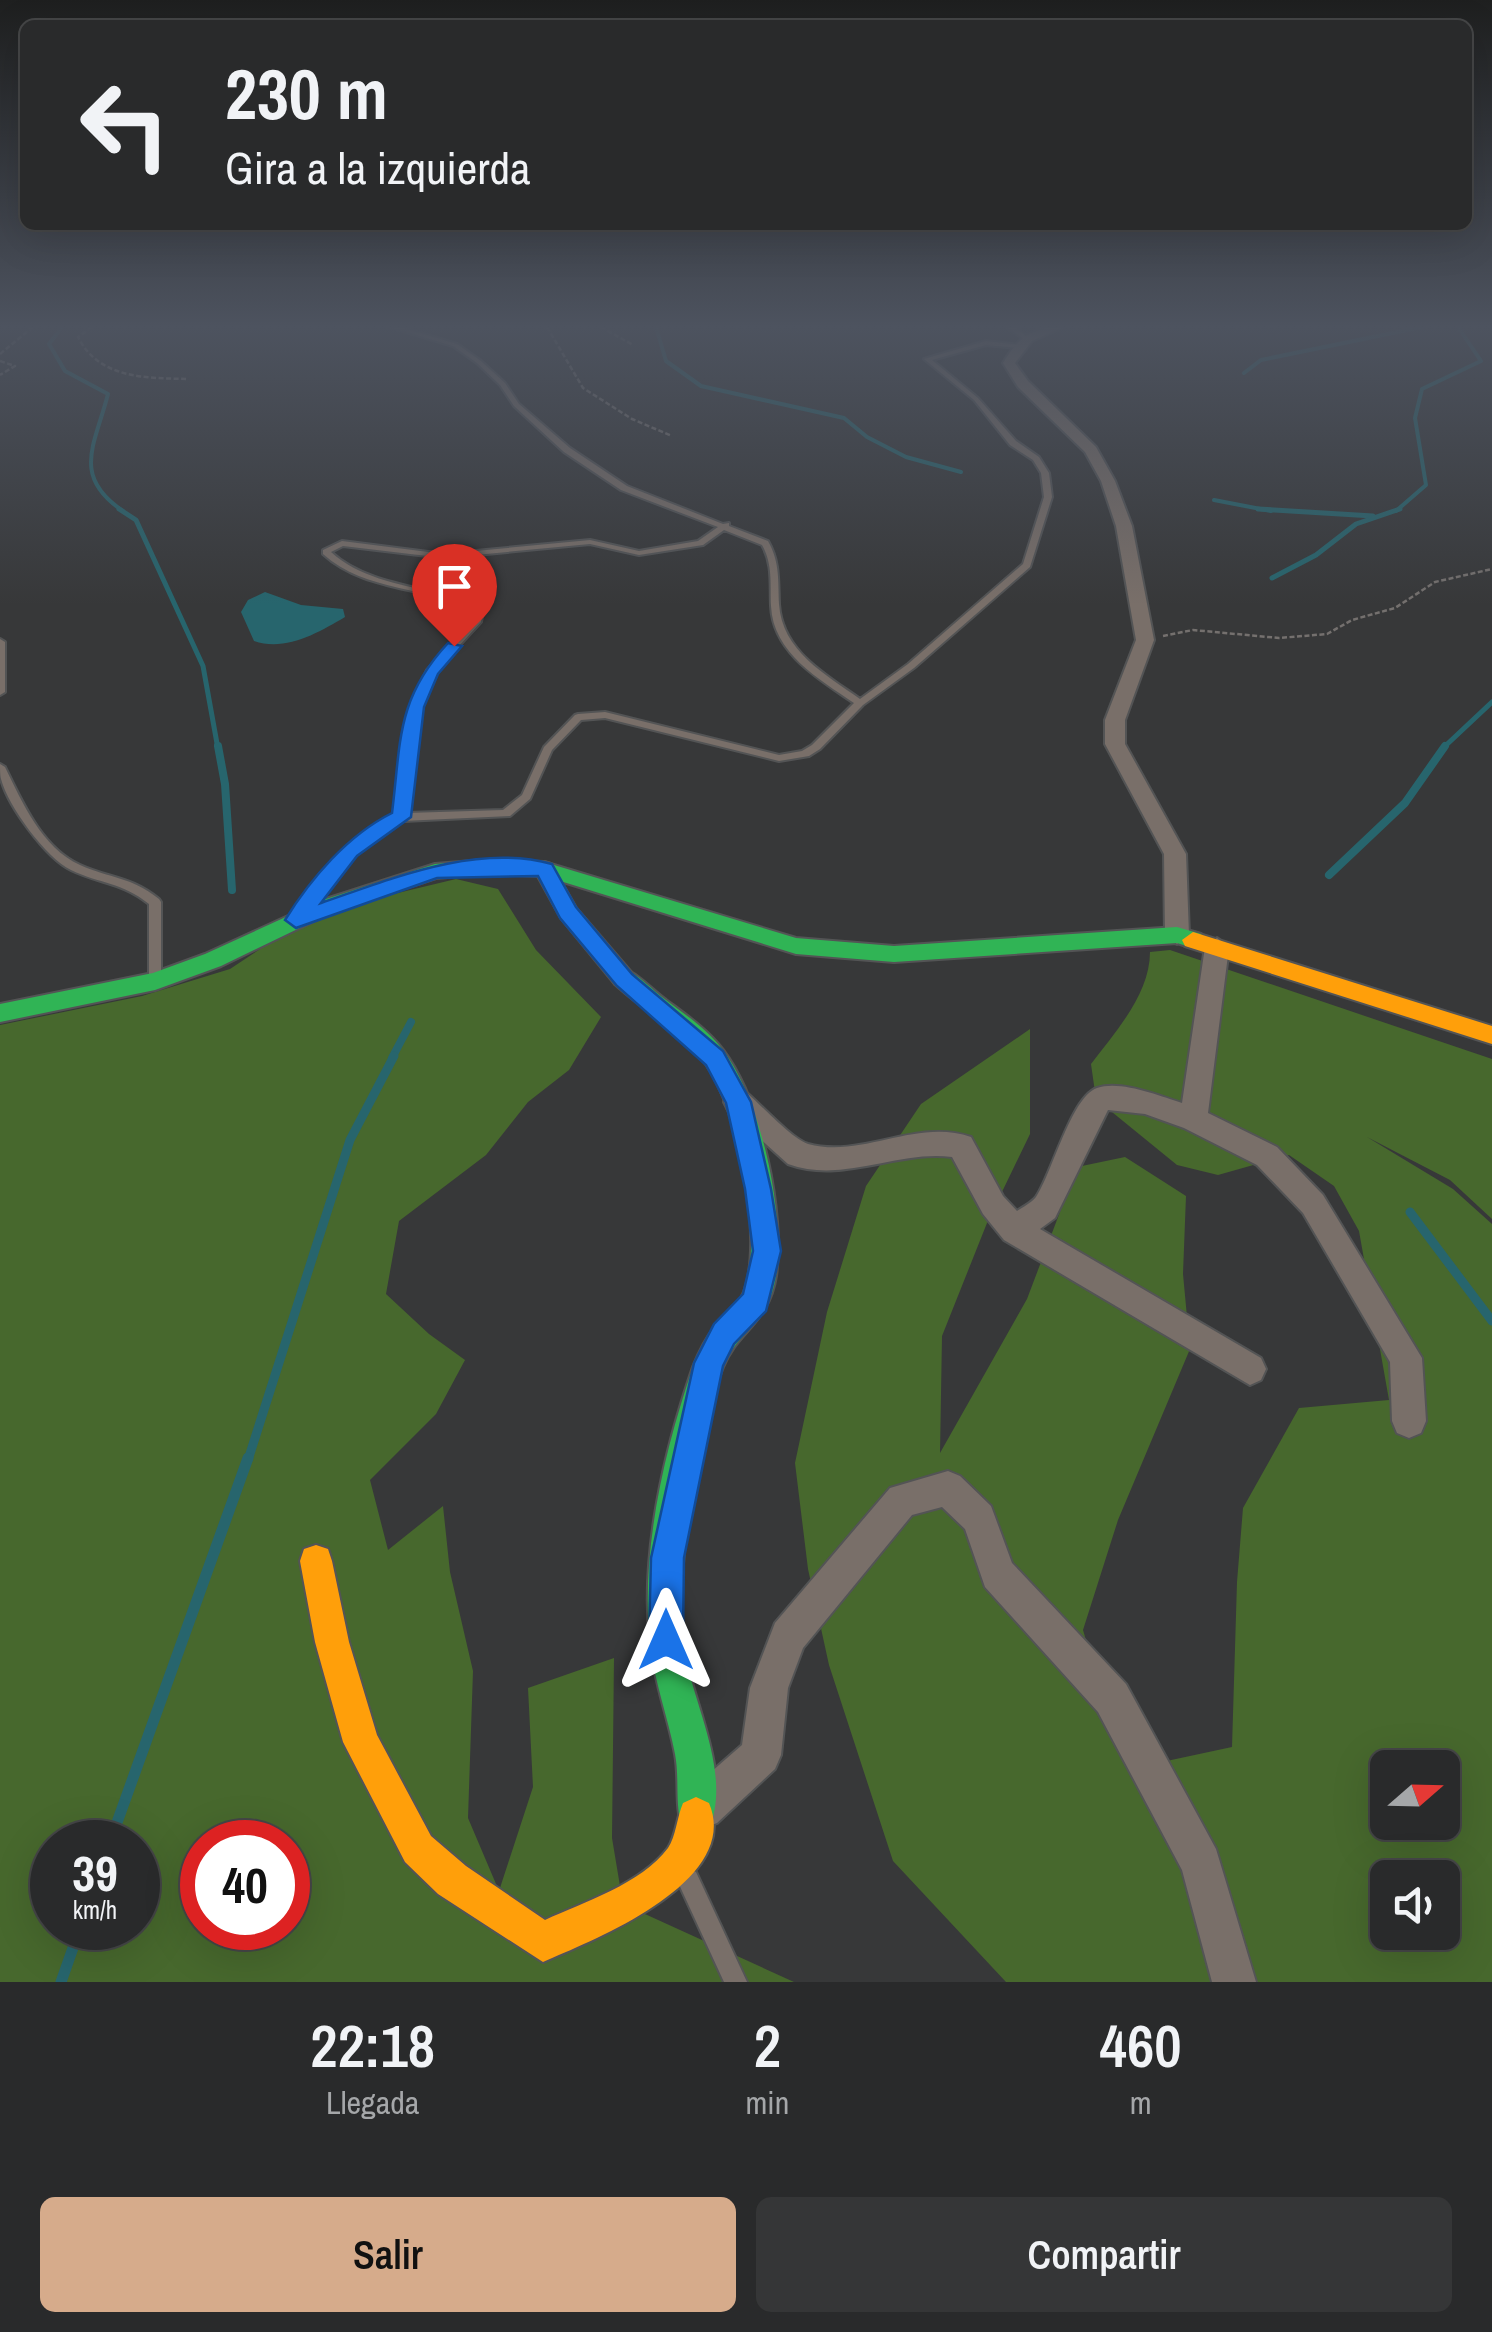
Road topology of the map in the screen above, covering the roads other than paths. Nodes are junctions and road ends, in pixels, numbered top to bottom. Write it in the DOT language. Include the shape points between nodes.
graph roads {
  1 [pos="532,419"];
  2 [pos="993,419"];
  3 [pos="1060,419"];
  4 [pos="726,525"];
  5 [pos="0,642"];
  6 [pos="0,692"];
  7 [pos="860,703"];
  8 [pos="0,767"];
  9 [pos="402,817"];
  10 [pos="544,869"];
  11 [pos="296,920"];
  12 [pos="1177,936"];
  13 [pos="1217,947"];
  14 [pos="155,981"];
  15 [pos="0,1014"];
  16 [pos="1492,1035"];
  17 [pos="738,1102"];
  18 [pos="1193,1118"];
  19 [pos="1014,1230"];
  20 [pos="1250,1368"];
  21 [pos="1409,1421"];
  22 [pos="316,1561"];
  23 [pos="698,1811"];
  24 [pos="680,1864"];
  25 [pos="736,1982"];
  26 [pos="1234,1982"];
  1 -- 4 [label="lane" via="624,488"];
  2 -- 7 [label="lane" via="1045,472 1048,497 1028,564"];
  3 -- 12 [label="street" via="1091,450 1124,526 1145,640 1114,720 1115,744 1174,854"];
  4 -- 7 [label="lane" via="774,555 779,630 811,668"];
  4 -- 9 [label="lane" via="700,543 640,553 590,542 444,556 331,546 331,559 358,572 479,611 430,672 415,707"];
  5 -- 6 [label="lane"];
  7 -- 9 [label="lane" via="816,747 779,758 605,715 578,717 548,750 526,797 506,813"];
  8 -- 14 [label="lane" via="31,826 70,866 121,878 154,902"];
  9 -- 11 [label="lane" via="350,851"];
  10 -- 11 [label="street" via="435,871"];
  10 -- 12 [label="street" via="796,946 894,954"];
  10 -- 17 [label="street" via="568,912 624,980 715,1058"];
  11 -- 14 [label="street"];
  12 -- 13 [label="street"];
  13 -- 16 [label="street"];
  13 -- 18 [label="street"];
  14 -- 15 [label="street"];
  17 -- 19 [label="street" via="798,1155 835,1159 931,1142 961,1146"];
  17 -- 23 [label="street" via="767,1251 756,1301 724,1334 709,1363 668,1558 664,1610"];
  18 -- 19 [label="street" via="1102,1098 1084,1122 1045,1209"];
  18 -- 21 [label="street" via="1267,1156 1313,1204 1406,1358"];
  19 -- 20 [label="street"];
  22 -- 24 [label="street" via="360,1742 418,1849 452,1880 543,1942"];
  23 -- 24 [label="street"];
  23 -- 26 [label="street" via="761,1755 769,1688 788,1636 902,1500 948,1488 979,1518 998,1574 1112,1698 1201,1864"];
  24 -- 25 [label="lane"];
}
